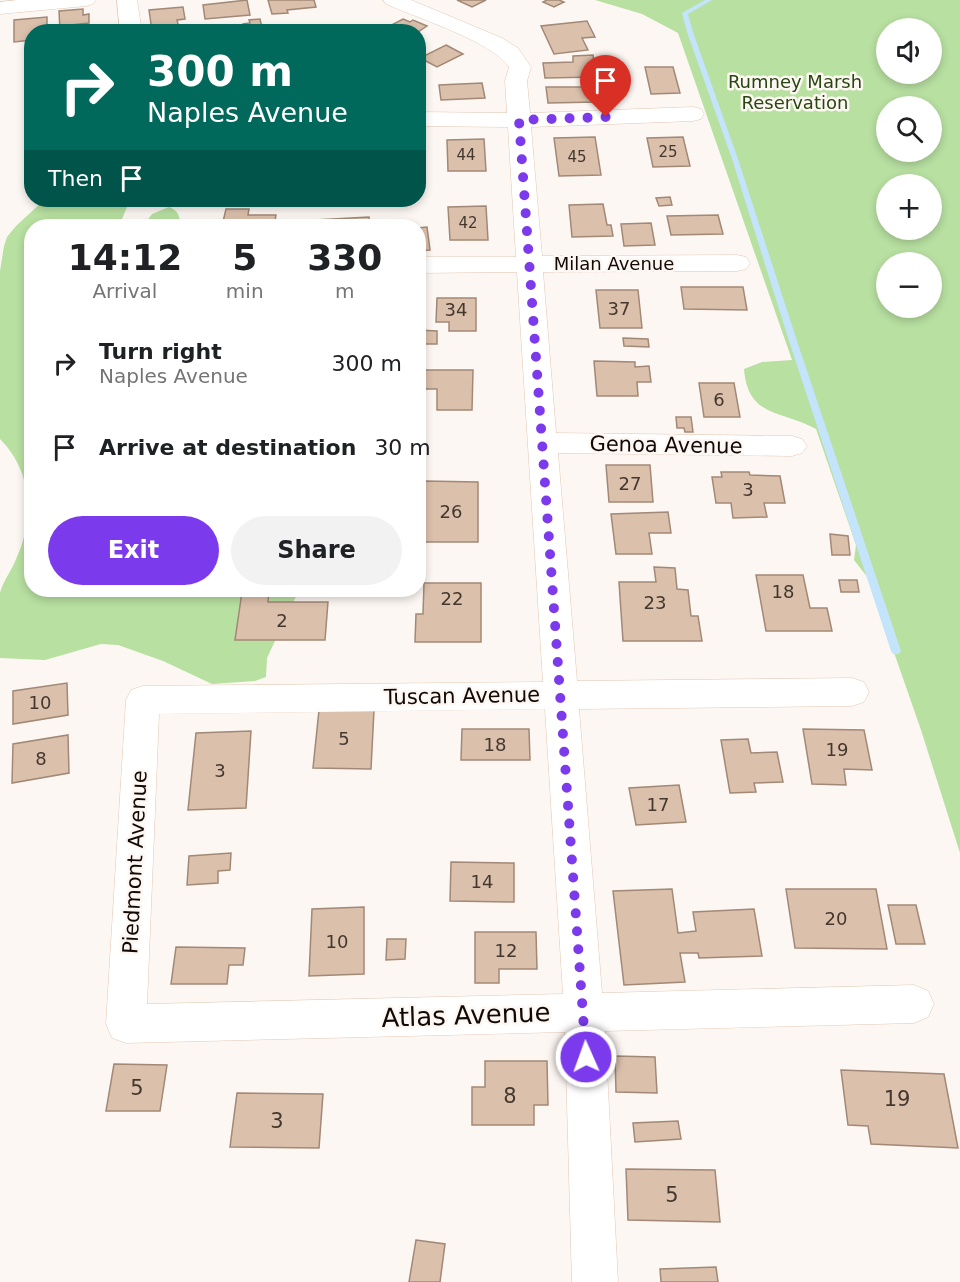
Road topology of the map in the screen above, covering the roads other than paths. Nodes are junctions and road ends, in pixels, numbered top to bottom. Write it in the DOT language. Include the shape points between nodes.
graph roads {
  1 [pos="86,0"];
  2 [pos="127,0"];
  3 [pos="393,0"];
  4 [pos="0,8"];
  5 [pos="130,24"];
  6 [pos="693,114"];
  7 [pos="426,119"];
  8 [pos="519,120"];
  9 [pos="737,263"];
  10 [pos="426,265"];
  11 [pos="529,265"];
  12 [pos="541,443"];
  13 [pos="792,446"];
  14 [pos="852,692"];
  15 [pos="560,695"];
  16 [pos="143,700"];
  17 [pos="915,1004"];
  18 [pos="584,1012"];
  19 [pos="127,1023"];
  20 [pos="595,1282"];
  1 -- 4 [label="street"];
  2 -- 5 [label="street"];
  3 -- 8 [label="street" via="510,53 520,67 516,81"];
  6 -- 8 [label="street"];
  7 -- 8 [label="street"];
  8 -- 11 [label="street"];
  9 -- 11 [label="street, Milan Avenue"];
  10 -- 11 [label="street, Milan Avenue"];
  11 -- 12 [label="street"];
  12 -- 13 [label="street, Genoa Avenue"];
  12 -- 15 [label="street"];
  14 -- 15 [label="street, Tuscan Avenue"];
  15 -- 16 [label="street, Tuscan Avenue"];
  15 -- 18 [label="street"];
  16 -- 19 [label="street, Piedmont Avenue"];
  17 -- 18 [label="street, Atlas Avenue"];
  18 -- 19 [label="street, Atlas Avenue"];
  18 -- 20 [label="street"];
}
